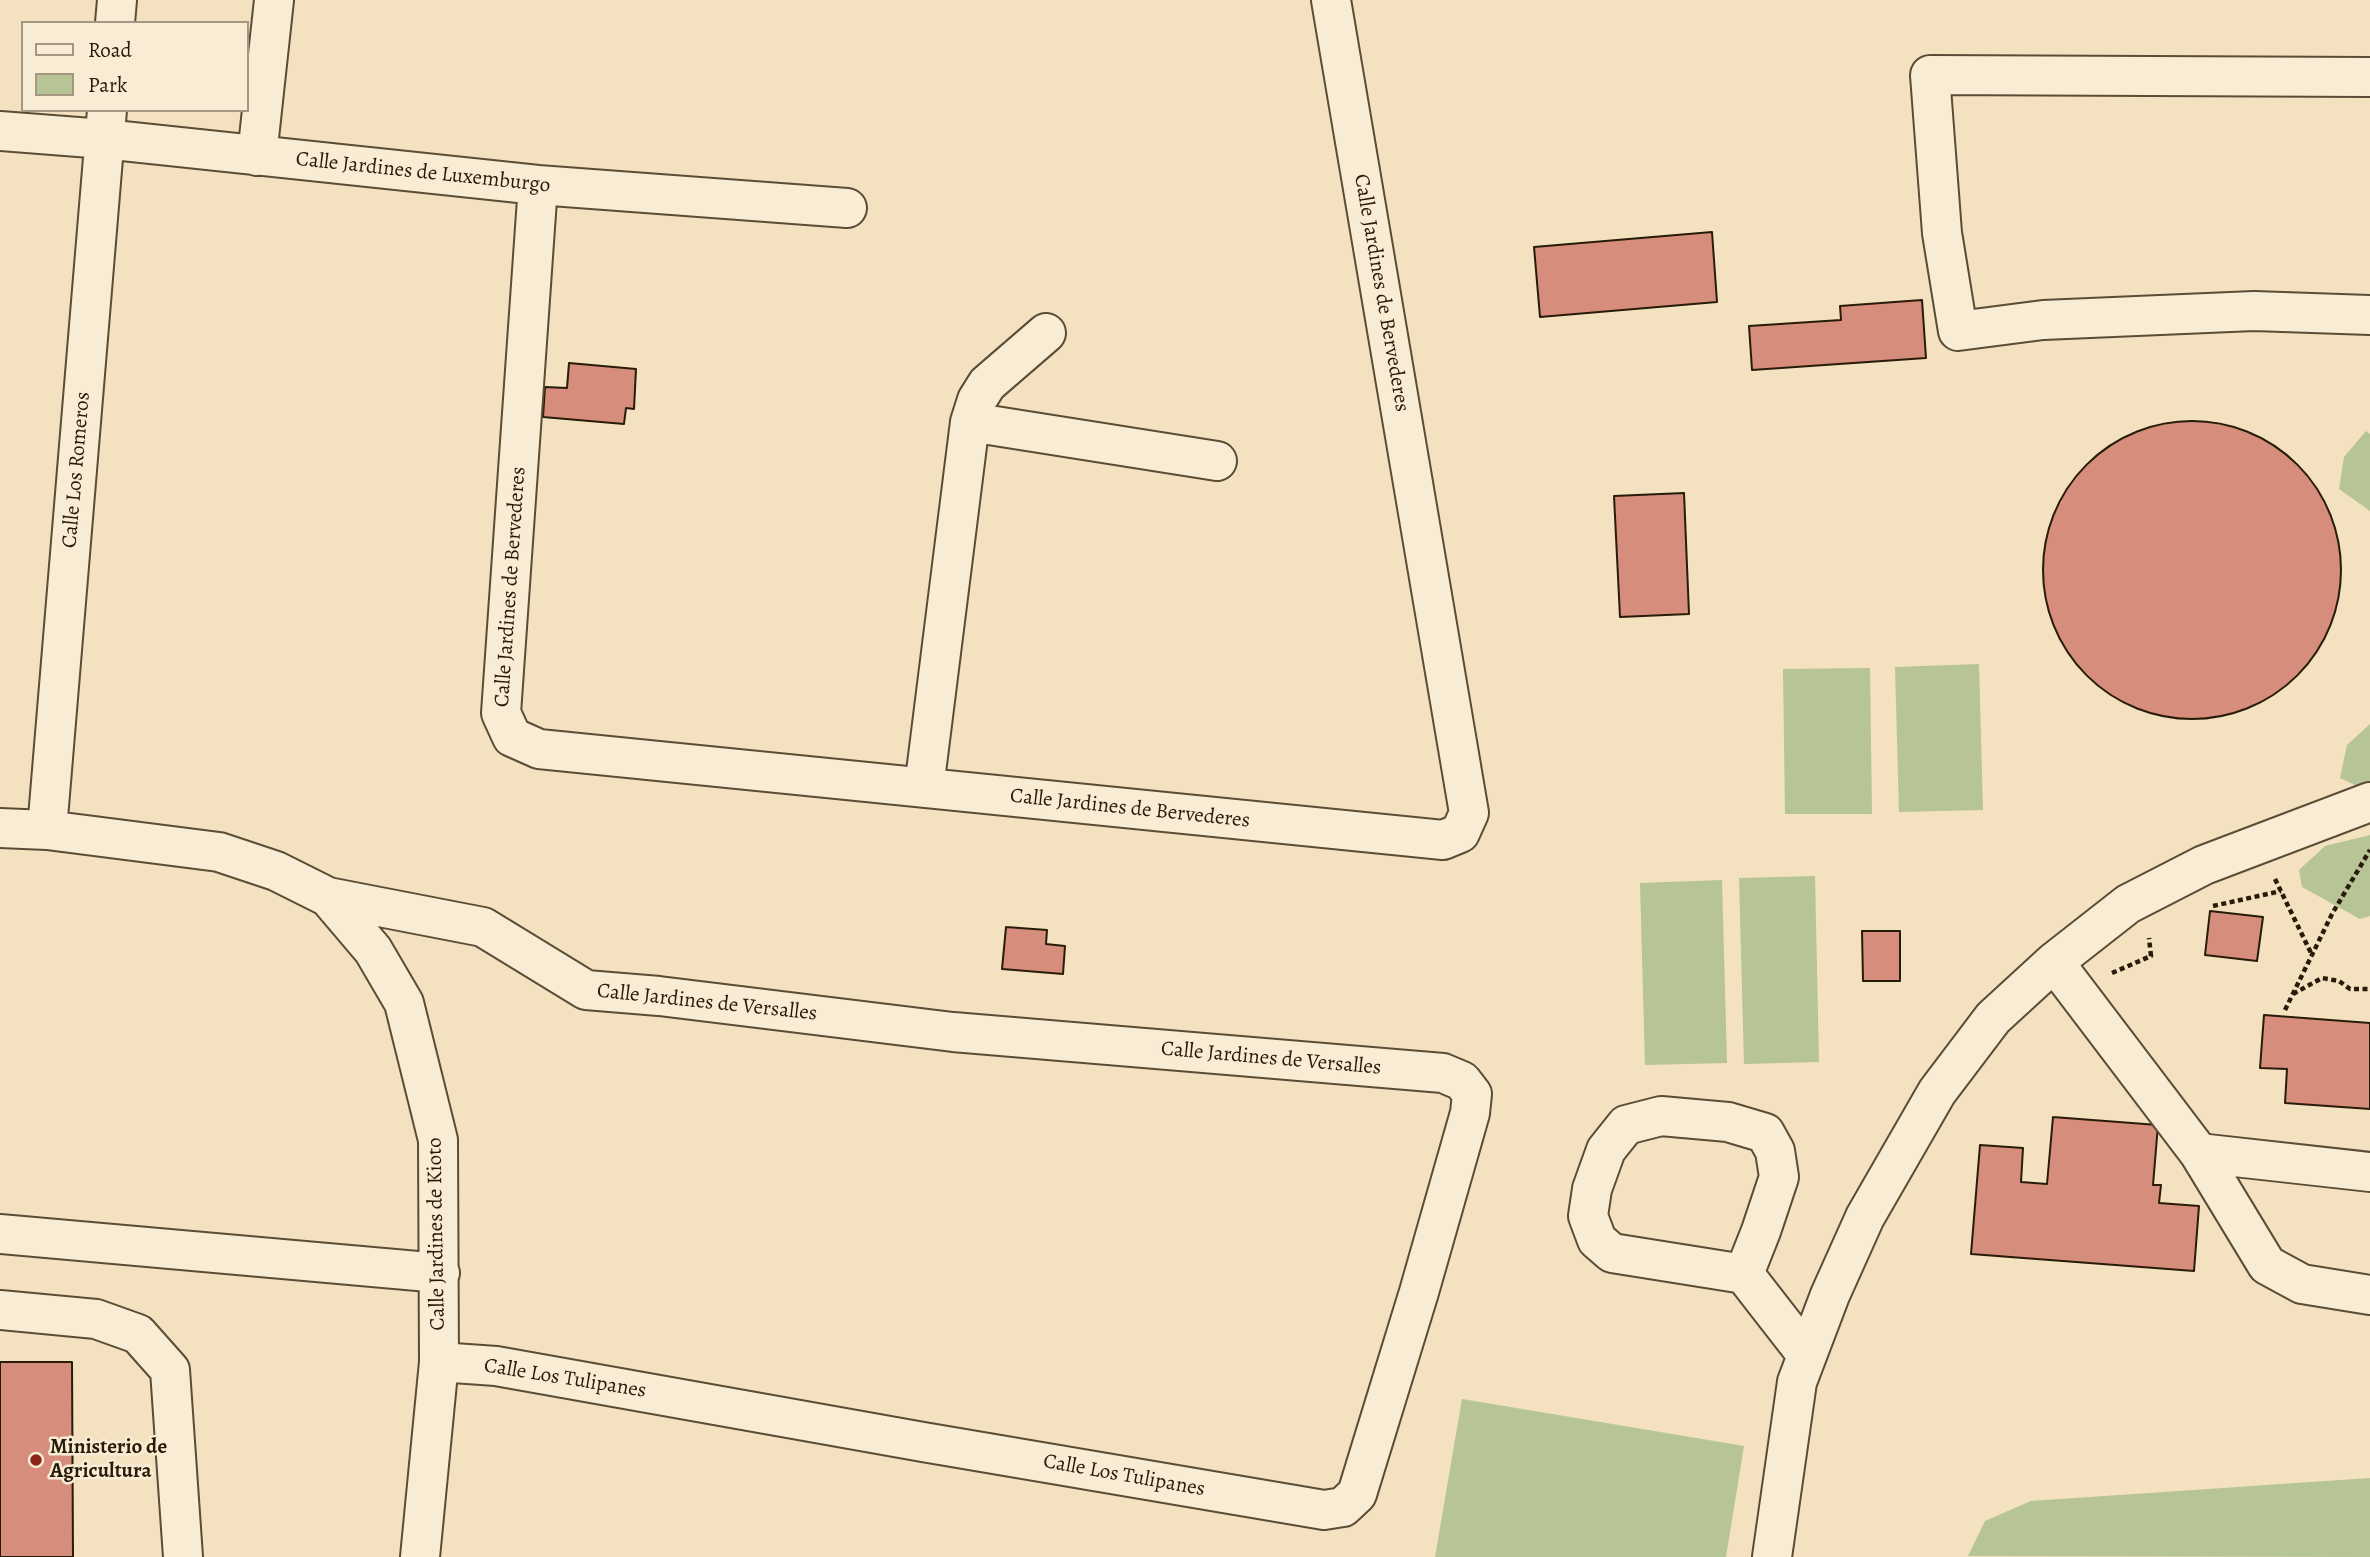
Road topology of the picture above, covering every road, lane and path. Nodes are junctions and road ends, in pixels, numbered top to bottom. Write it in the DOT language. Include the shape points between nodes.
graph roads {
  1 [pos="117,0"];
  2 [pos="275,0"];
  3 [pos="1331,0"];
  4 [pos="114,21"];
  5 [pos="2370,77"];
  6 [pos="106,125"];
  7 [pos="0,131"];
  8 [pos="257,156"];
  9 [pos="538,185"];
  10 [pos="848,208"];
  11 [pos="2370,315"];
  12 [pos="1046,333"];
  13 [pos="971,422"];
  14 [pos="1217,461"];
  15 [pos="924,788"];
  16 [pos="2370,802"];
  17 [pos="0,828"];
  18 [pos="47,830"];
  19 [pos="2370,850"];
  20 [pos="2274,876"];
  21 [pos="2281,891"];
  22 [pos="328,897"];
  23 [pos="2205,907"];
  24 [pos="2149,934"];
  25 [pos="2312,954"];
  26 [pos="2054,962"];
  27 [pos="2110,974"];
  28 [pos="2370,989"];
  29 [pos="2292,995"];
  30 [pos="2285,1010"];
  31 [pos="1443,1073"];
  32 [pos="2199,1153"];
  33 [pos="2370,1172"];
  34 [pos="0,1234"];
  35 [pos="440,1273"];
  36 [pos="1744,1274"];
  37 [pos="2370,1295"];
  38 [pos="0,1310"];
  39 [pos="1807,1355"];
  40 [pos="439,1362"];
  41 [pos="183,1557"];
  42 [pos="420,1557"];
  43 [pos="1772,1557"];
  1 -- 4 [label="street"];
  2 -- 8 [label="street"];
  3 -- 15 [label="street, Calle Jardines de Bervederes" via="1469,813 1460,833 1443,840"];
  5 -- 11 [label="street" via="1930,75 1942,233 1958,331 2043,320 2254,311"];
  6 -- 7 [label="street, Calle Jardines de Luxemburgo"];
  6 -- 8 [label="street, Calle Jardines de Luxemburgo"];
  6 -- 18 [label="street, Calle Los Romeros"];
  8 -- 9 [label="street, Calle Jardines de Luxemburgo"];
  9 -- 10 [label="street, Calle Jardines de Luxemburgo"];
  9 -- 15 [label="street, Calle Jardines de Bervederes" via="501,713 512,737 539,749"];
  12 -- 13 [label="street" via="987,384"];
  13 -- 14 [label="street"];
  13 -- 15 [label="street"];
  16 -- 26 [label="street" via="2204,865 2128,904"];
  17 -- 18 [label="street, Calle Jardines de Versalles"];
  18 -- 22 [label="street, Calle Jardines de Versalles" via="219,852 276,871"];
  19 -- 25 [label="path"];
  20 -- 21 [label="path"];
  21 -- 23 [label="path"];
  21 -- 25 [label="path"];
  22 -- 31 [label="street, Calle Jardines de Versalles" via="483,928 586,990 953,1032"];
  22 -- 35 [label="street, Calle Jardines de Kioto" via="373,950 404,1003 438,1140"];
  24 -- 27 [label="path" via="2151,956"];
  25 -- 29 [label="path"];
  26 -- 32 [label="street"];
  26 -- 39 [label="street" via="1993,1018 1937,1092 1865,1217"];
  28 -- 29 [label="path" via="2350,989 2322,978"];
  29 -- 30 [label="path"];
  31 -- 40 [label="street, Calle Los Tulipanes" via="1462,1081 1472,1094 1470,1114 1357,1494 1343,1507 1324,1510 496,1366"];
  32 -- 33 [label="street"];
  32 -- 37 [label="street" via="2267,1265 2302,1284"];
  34 -- 35 [label="street"];
  35 -- 40 [label="street, Calle Jardines de Kioto"];
  36 -- 36 [label="street" via="1779,1177 1775,1150 1765,1133 1728,1122 1661,1116 1626,1125 1605,1150 1592,1189 1588,1216 1597,1240 1612,1253"];
  36 -- 39 [label="street"];
  38 -- 41 [label="street" via="96,1319 138,1334 170,1370"];
  39 -- 43 [label="street" via="1797,1382"];
  40 -- 42 [label="street, Calle Jardines de Kioto"];
}
